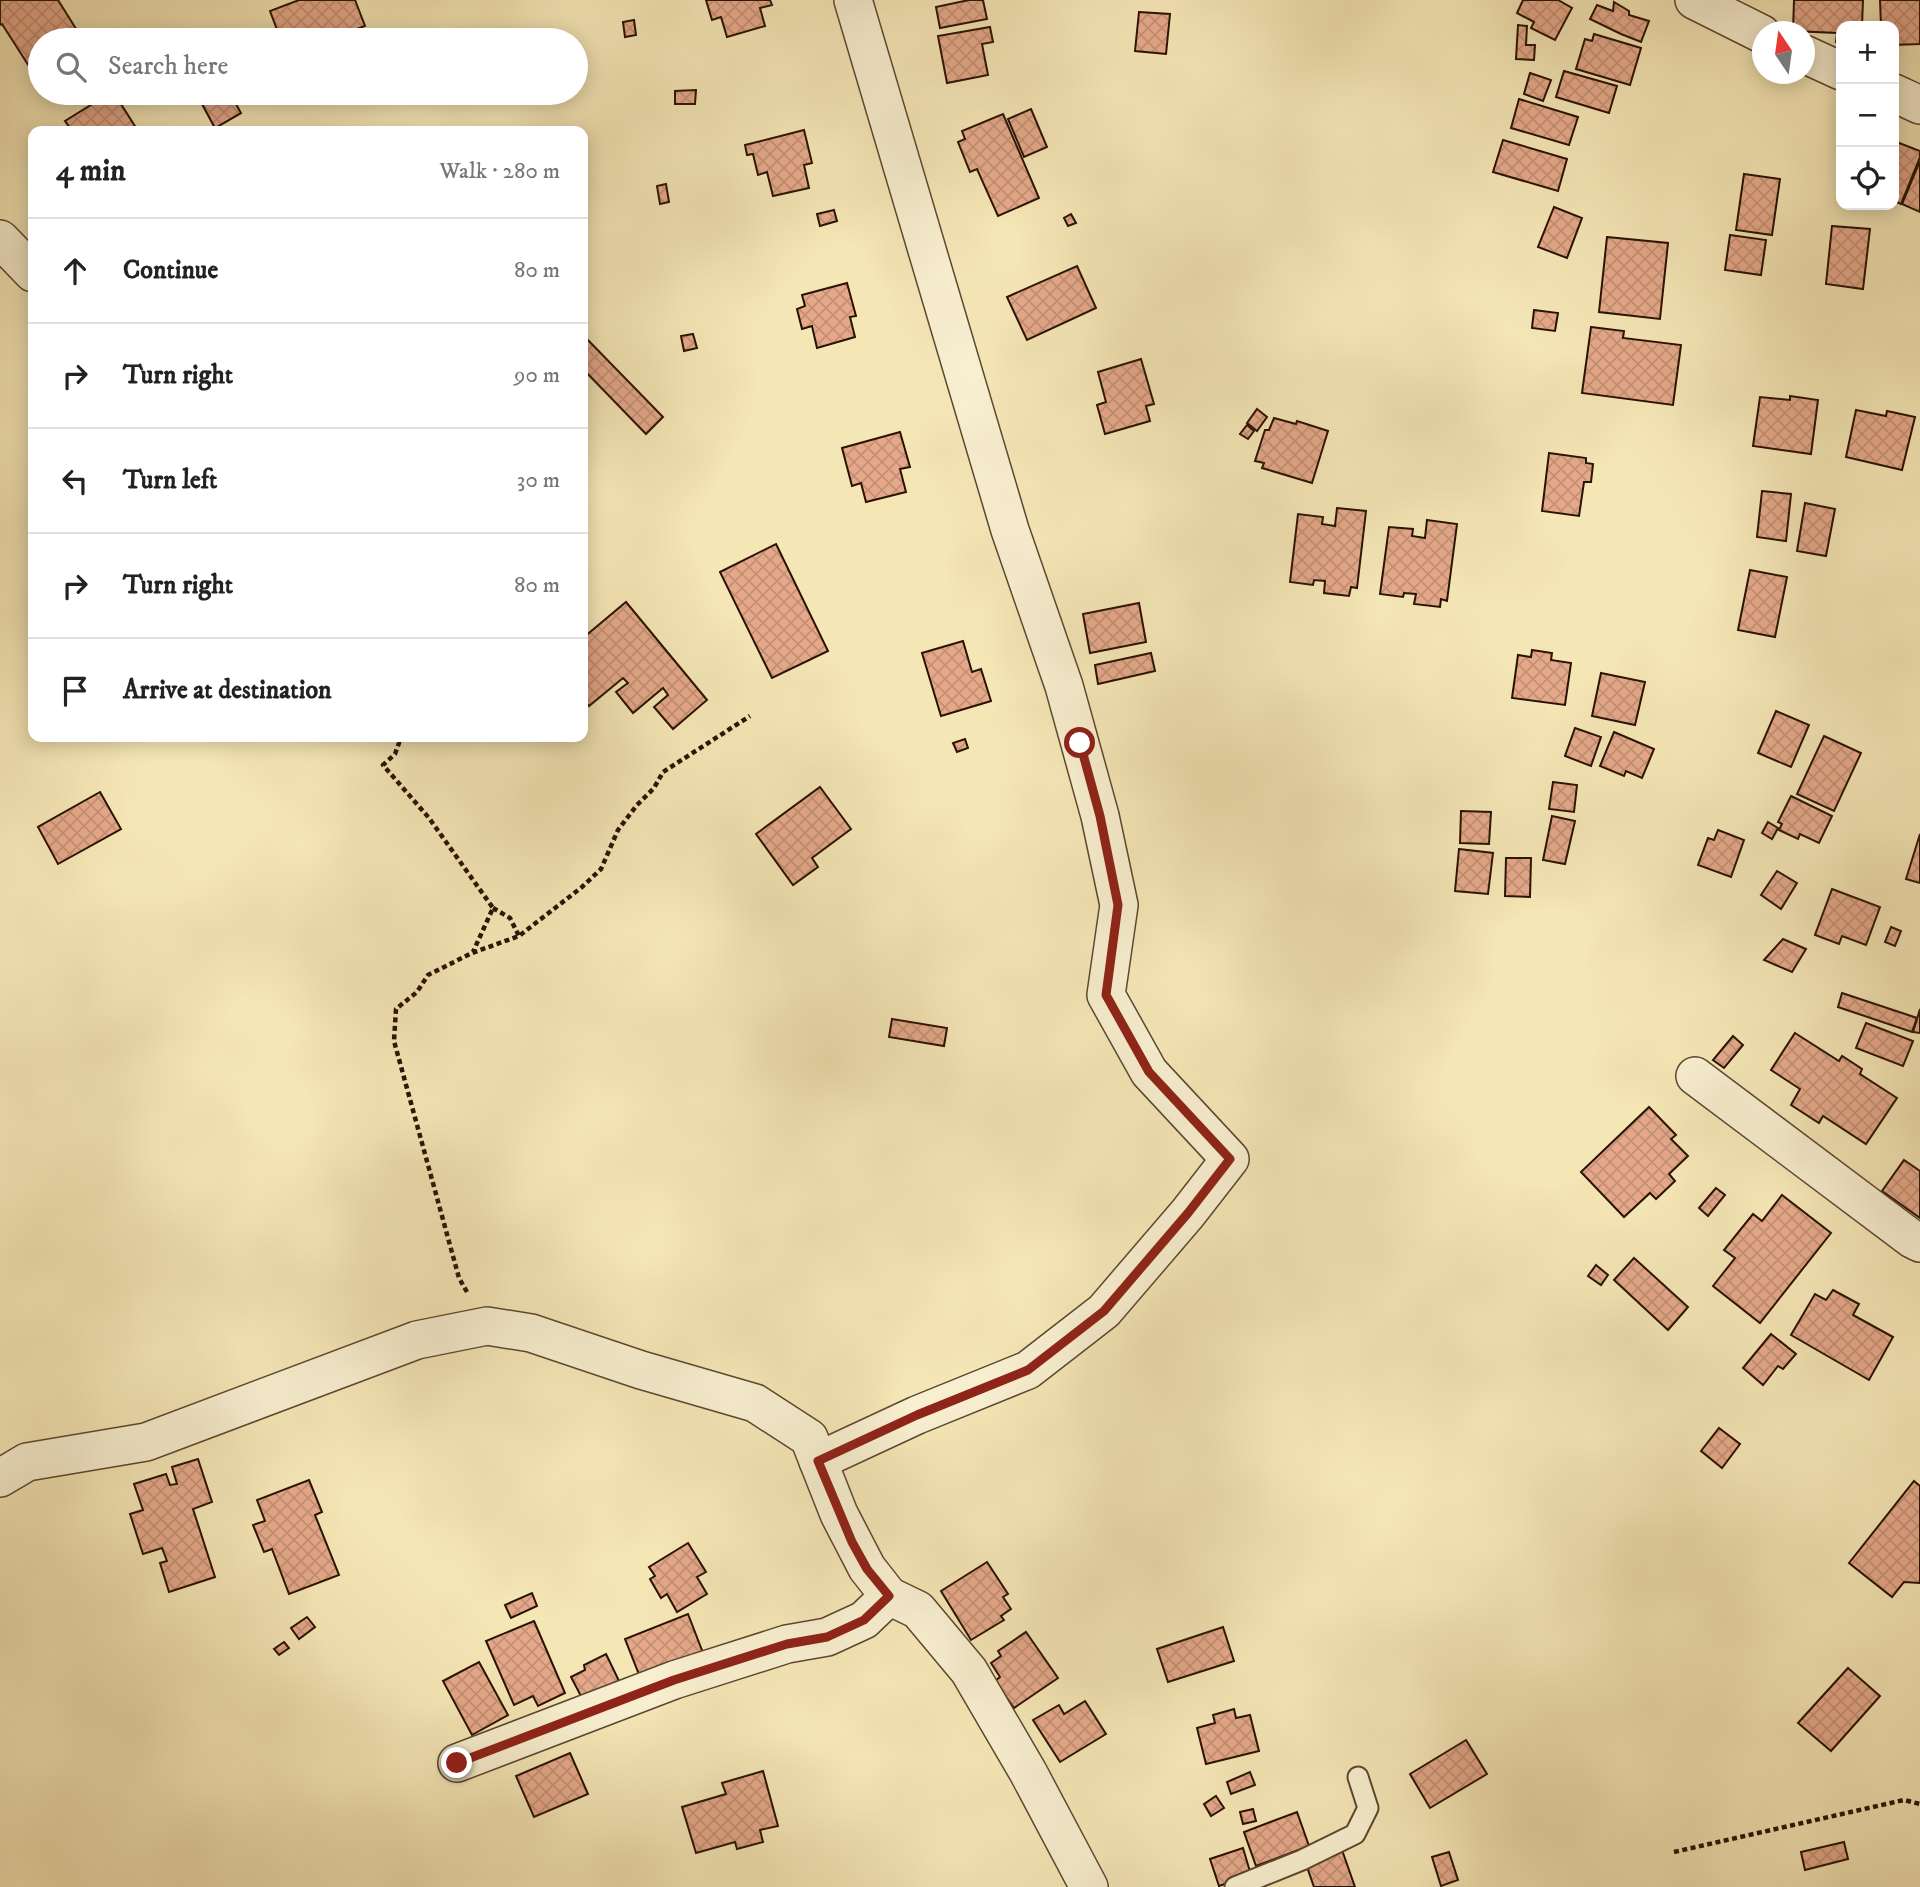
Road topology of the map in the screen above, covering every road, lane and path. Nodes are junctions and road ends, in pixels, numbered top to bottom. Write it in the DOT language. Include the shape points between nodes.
graph roads {
  1 [pos="853,0"];
  2 [pos="1694,0"];
  3 [pos="1752,29"];
  4 [pos="1815,59"];
  5 [pos="1836,69"];
  6 [pos="1899,95"];
  7 [pos="1920,104"];
  8 [pos="0,239"];
  9 [pos="28,268"];
  10 [pos="750,716"];
  11 [pos="398,742"];
  12 [pos="493,908"];
  13 [pos="519,936"];
  14 [pos="472,953"];
  15 [pos="1695,1076"];
  16 [pos="1920,1243"];
  17 [pos="487,1326"];
  18 [pos="818,1461"];
  19 [pos="0,1478"];
  20 [pos="889,1596"];
  21 [pos="457,1763"];
  22 [pos="1358,1777"];
  23 [pos="1920,1804"];
  24 [pos="1674,1852"];
  25 [pos="1089,1887"];
  26 [pos="1235,1887"];
  1 -- 18 [label="street" via="1100,816 1118,905 1106,995 1149,1072 1230,1159 1104,1311 1028,1370"];
  2 -- 3 [label="street"];
  4 -- 5 [label="street"];
  6 -- 7 [label="street"];
  8 -- 9 [label="street"];
  10 -- 13 [label="path" via="663,772 618,830 601,869"];
  11 -- 12 [label="path" via="395,754 383,765 429,818"];
  12 -- 13 [label="path" via="510,918"];
  12 -- 14 [label="path"];
  13 -- 14 [label="path"];
  14 -- 17 [label="path" via="428,975 417,992 396,1009 394,1041 459,1278"];
  15 -- 16 [label="street"];
  17 -- 18 [label="street" via="531,1333 755,1403 809,1438"];
  17 -- 19 [label="street" via="417,1340 146,1442 27,1462"];
  18 -- 20 [label="street" via="852,1542"];
  20 -- 21 [label="street" via="864,1620 827,1637 787,1644 674,1680"];
  20 -- 25 [label="street" via="918,1611 969,1671"];
  22 -- 26 [label="lane" via="1367,1808 1355,1834"];
  23 -- 24 [label="path" via="1904,1800"];
}
